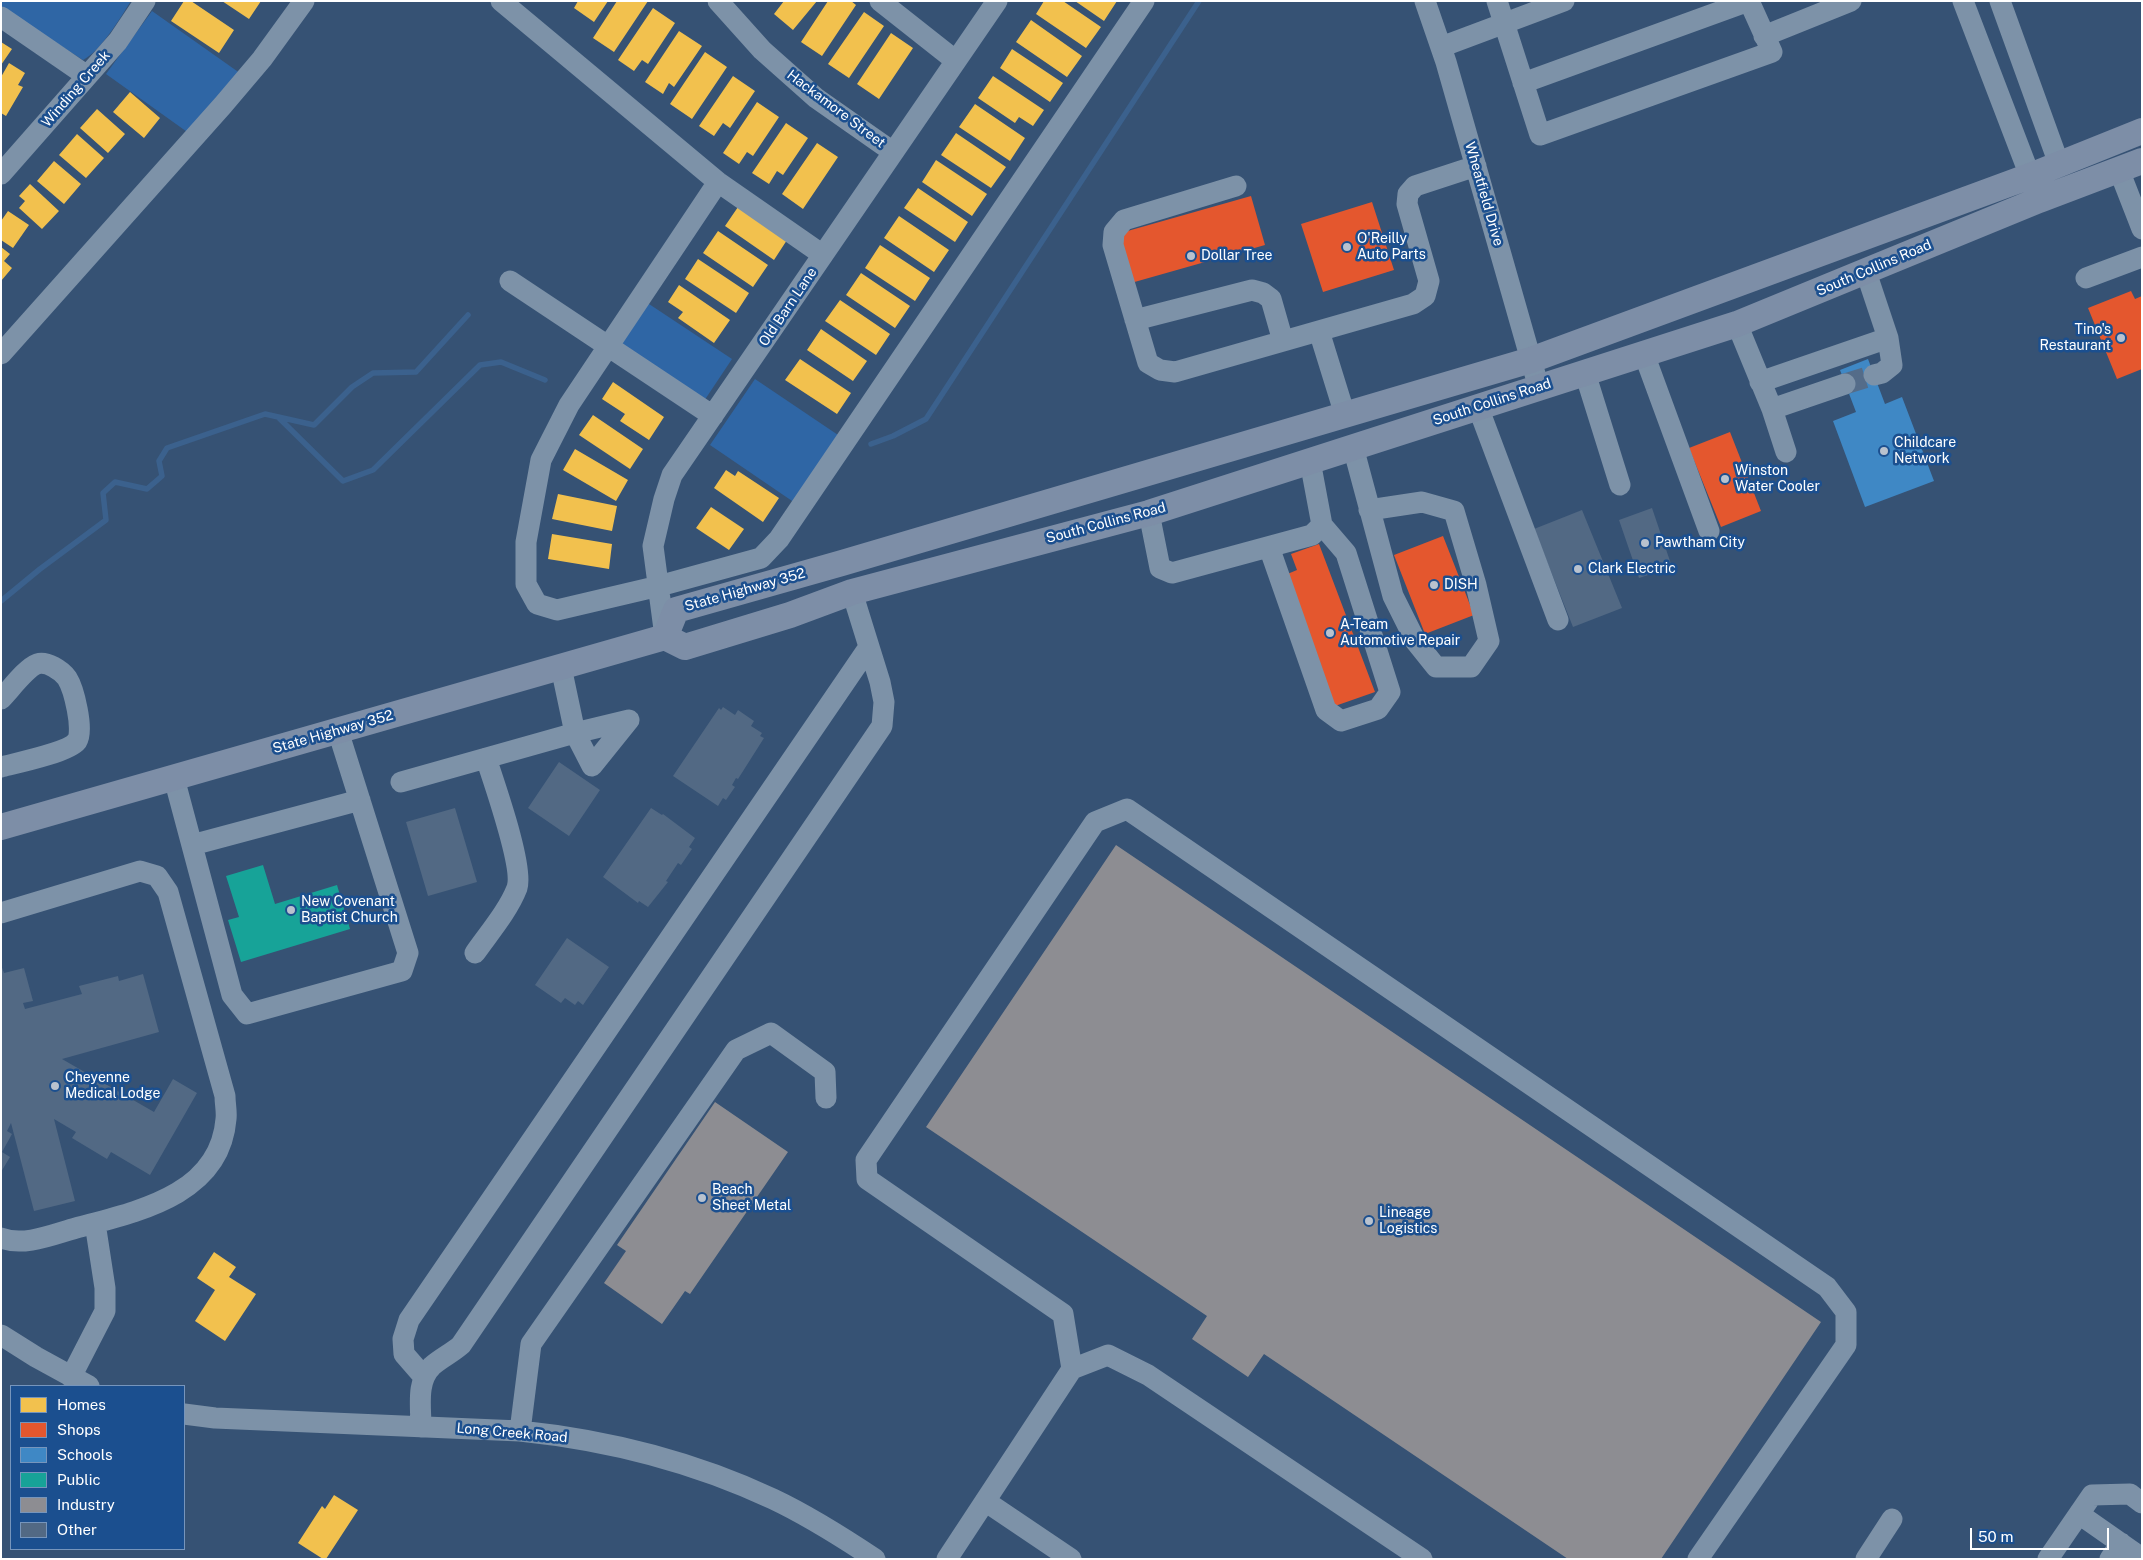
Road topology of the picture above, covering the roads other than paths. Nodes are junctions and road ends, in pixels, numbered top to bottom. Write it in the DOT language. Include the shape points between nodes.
graph roads {
  1 [pos="145,1"];
  2 [pos="304,1"];
  3 [pos="501,1"];
  4 [pos="718,1"];
  5 [pos="880,1"];
  6 [pos="997,1"];
  7 [pos="1144,1"];
  8 [pos="1425,1"];
  9 [pos="1497,1"];
  10 [pos="1564,1"];
  11 [pos="1749,1"];
  12 [pos="1851,1"];
  13 [pos="1963,1"];
  14 [pos="2000,1"];
  15 [pos="1,17"];
  16 [pos="1504,23"];
  17 [pos="1764,36"];
  18 [pos="1441,47"];
  19 [pos="956,61"];
  20 [pos="87,76"];
  21 [pos="1523,82"];
  22 [pos="2033,94"];
  23 [pos="2002,104"];
  24 [pos="2142,131"];
  25 [pos="893,152"];
  26 [pos="2059,164"];
  27 [pos="4,166"];
  28 [pos="1476,166"];
  29 [pos="2130,166"];
  30 [pos="2030,176"];
  31 [pos="718,182"];
  32 [pos="1236,186"];
  33 [pos="2067,190"];
  34 [pos="2039,200"];
  35 [pos="2142,229"];
  36 [pos="823,255"];
  37 [pos="2142,257"];
  38 [pos="1866,272"];
  39 [pos="2086,278"];
  40 [pos="510,281"];
  41 [pos="1135,320"];
  42 [pos="1738,324"];
  43 [pos="1319,331"];
  44 [pos="1888,338"];
  45 [pos="1283,341"];
  46 [pos="609,345"];
  47 [pos="1,354"];
  48 [pos="1644,354"];
  49 [pos="1531,360"];
  50 [pos="1585,373"];
  51 [pos="1874,375"];
  52 [pos="1760,382"];
  53 [pos="1845,384"];
  54 [pos="1539,388"];
  55 [pos="1478,407"];
  56 [pos="1772,409"];
  57 [pos="1345,415"];
  58 [pos="713,416"];
  59 [pos="1353,447"];
  60 [pos="1786,452"];
  61 [pos="1310,461"];
  62 [pos="1620,485"];
  63 [pos="1369,510"];
  64 [pos="1149,513"];
  65 [pos="1322,525"];
  66 [pos="1709,531"];
  67 [pos="1269,547"];
  68 [pos="842,563"];
  69 [pos="659,586"];
  70 [pos="840,596"];
  71 [pos="1558,620"];
  72 [pos="665,637"];
  73 [pos="869,647"];
  74 [pos="561,667"];
  75 [pos="1,699"];
  76 [pos="338,731"];
  77 [pos="486,758"];
  78 [pos="1,767"];
  79 [pos="174,778"];
  80 [pos="401,782"];
  81 [pos="360,800"];
  82 [pos="1,827"];
  83 [pos="192,845"];
  84 [pos="1,913"];
  85 [pos="475,953"];
  86 [pos="826,1098"];
  87 [pos="95,1223"];
  88 [pos="1,1238"];
  89 [pos="1,1335"];
  90 [pos="1072,1369"];
  91 [pos="424,1377"];
  92 [pos="80,1381"];
  93 [pos="185,1414"];
  94 [pos="421,1427"];
  95 [pos="520,1430"];
  96 [pos="985,1501"];
  97 [pos="2142,1503"];
  98 [pos="2079,1514"];
  99 [pos="1892,1519"];
  100 [pos="2115,1551"];
  101 [pos="2142,1558"];
  102 [pos="875,1559"];
  103 [pos="947,1559"];
  104 [pos="1071,1559"];
  105 [pos="1422,1559"];
  106 [pos="1698,1559"];
  107 [pos="1866,1559"];
  108 [pos="2048,1559"];
  1 -- 20 [label="street, Winding Creek" via="118,42"];
  2 -- 47 [label="street" via="262,59 223,105"];
  3 -- 31 [label="street"];
  4 -- 25 [label="street, Hackamore Street" via="762,50 816,98"];
  5 -- 19 [label="street"];
  6 -- 19 [label="street, Old Barn Lane"];
  7 -- 69 [label="street" via="779,539 761,558"];
  8 -- 18 [label="street, Wheatfield Drive"];
  9 -- 16 [label="street"];
  10 -- 16 [label="street"];
  11 -- 17 [label="street"];
  11 -- 21 [label="street"];
  12 -- 17 [label="street"];
  13 -- 23 [label="street"];
  14 -- 22 [label="street"];
  15 -- 20 [label="street"];
  16 -- 18 [label="street"];
  16 -- 21 [label="street"];
  17 -- 21 [label="street" via="1772,52 1540,135"];
  18 -- 28 [label="street, Wheatfield Drive"];
  19 -- 25 [label="street, Old Barn Lane"];
  20 -- 27 [label="street, Winding Creek"];
  22 -- 23 [label="street"];
  22 -- 26 [label="street"];
  23 -- 30 [label="street"];
  24 -- 26 [label="main road, South Collins Road"];
  25 -- 36 [label="street, Old Barn Lane"];
  26 -- 30 [label="main road, South Collins Road"];
  26 -- 33 [label="main road"];
  28 -- 43 [label="street" via="1415,186 1408,194 1407,204 1429,281 1425,296 1413,304"];
  28 -- 49 [label="street, Wheatfield Drive"];
  29 -- 33 [label="main road, South Collins Road"];
  29 -- 35 [label="street"];
  30 -- 34 [label="main road"];
  30 -- 49 [label="main road, South Collins Road"];
  31 -- 36 [label="street"];
  31 -- 46 [label="street"];
  32 -- 41 [label="street" via="1124,220 1114,232 1113,245"];
  33 -- 34 [label="main road, South Collins Road"];
  34 -- 38 [label="main road, South Collins Road"];
  36 -- 58 [label="street, Old Barn Lane"];
  37 -- 39 [label="street"];
  38 -- 42 [label="main road, South Collins Road"];
  38 -- 44 [label="street"];
  40 -- 46 [label="street"];
  41 -- 45 [label="street" via="1252,290 1270,299"];
  41 -- 45 [label="street" via="1148,363 1160,370 1174,372"];
  42 -- 48 [label="main road, South Collins Road"];
  42 -- 52 [label="street"];
  43 -- 45 [label="street"];
  43 -- 57 [label="street"];
  44 -- 51 [label="street" via="1892,365"];
  44 -- 52 [label="street"];
  46 -- 58 [label="street"];
  46 -- 69 [label="street" via="569,405 541,460 526,542 526,584 537,604 557,610"];
  48 -- 50 [label="main road, South Collins Road"];
  48 -- 66 [label="street"];
  49 -- 54 [label="street, Wheatfield Drive"];
  49 -- 57 [label="main road, South Collins Road"];
  50 -- 54 [label="main road, South Collins Road"];
  50 -- 62 [label="street"];
  52 -- 56 [label="street"];
  53 -- 56 [label="street"];
  54 -- 55 [label="main road, South Collins Road"];
  55 -- 59 [label="main road, South Collins Road"];
  55 -- 71 [label="street"];
  56 -- 60 [label="street"];
  57 -- 68 [label="main road, South Collins Road"];
  58 -- 69 [label="street, Old Barn Lane" via="672,475 664,499 653,546"];
  59 -- 61 [label="main road, South Collins Road"];
  59 -- 63 [label="street"];
  61 -- 64 [label="main road, South Collins Road"];
  61 -- 65 [label="street"];
  63 -- 63 [label="street" via="1393,596 1416,642 1436,667 1471,667 1490,641 1454,511 1422,502"];
  64 -- 67 [label="street" via="1160,568 1172,574"];
  64 -- 70 [label="main road, South Collins Road"];
  65 -- 67 [label="street" via="1312,535"];
  65 -- 67 [label="street" via="1346,552 1390,692 1378,709 1341,721 1326,710"];
  68 -- 70 [label="main road"];
  68 -- 72 [label="main road, State Highway 352" via="676,610"];
  69 -- 72 [label="street, Old Barn Lane"];
  70 -- 72 [label="main road" via="685,647"];
  70 -- 73 [label="street"];
  72 -- 74 [label="main road, State Highway 352"];
  73 -- 91 [label="street" via="884,702 882,726 461,1345"];
  73 -- 91 [label="street" via="409,1320 404,1354"];
  74 -- 76 [label="main road, State Highway 352"];
  74 -- 77 [label="street" via="575,733"];
  75 -- 78 [label="street" via="37,664 52,666 68,679 80,727 76,742 67,748"];
  76 -- 79 [label="main road, State Highway 352"];
  76 -- 81 [label="street"];
  77 -- 80 [label="street"];
  77 -- 85 [label="street" via="517,864 517,887"];
  79 -- 82 [label="main road, State Highway 352"];
  79 -- 83 [label="street"];
  81 -- 83 [label="street"];
  81 -- 83 [label="street" via="408,953 402,971 247,1014 232,995"];
  84 -- 87 [label="street" via="140,871 157,876 168,892 225,1096 226,1119 222,1139 211,1162 193,1182 169,1199"];
  86 -- 95 [label="street" via="825,1072 771,1033 736,1050 531,1344"];
  87 -- 88 [label="street" via="30,1240"];
  87 -- 92 [label="street" via="105,1288 104,1311"];
  89 -- 92 [label="street"];
  90 -- 96 [label="street"];
  90 -- 105 [label="street" via="1108,1355 1148,1374"];
  90 -- 106 [label="street" via="1063,1314 867,1179 866,1160 1095,822 1127,809 1827,1287 1846,1312 1846,1345"];
  91 -- 94 [label="street"];
  93 -- 94 [label="street, Long Creek Road"];
  94 -- 95 [label="street, Long Creek Road"];
  95 -- 102 [label="street, Long Creek Road" via="600,1443 701,1471 773,1499"];
  96 -- 103 [label="street"];
  96 -- 104 [label="street"];
  97 -- 98 [label="street" via="2130,1494 2092,1495"];
  98 -- 100 [label="street"];
  98 -- 108 [label="street"];
  99 -- 107 [label="street"];
  100 -- 101 [label="street"];
}
